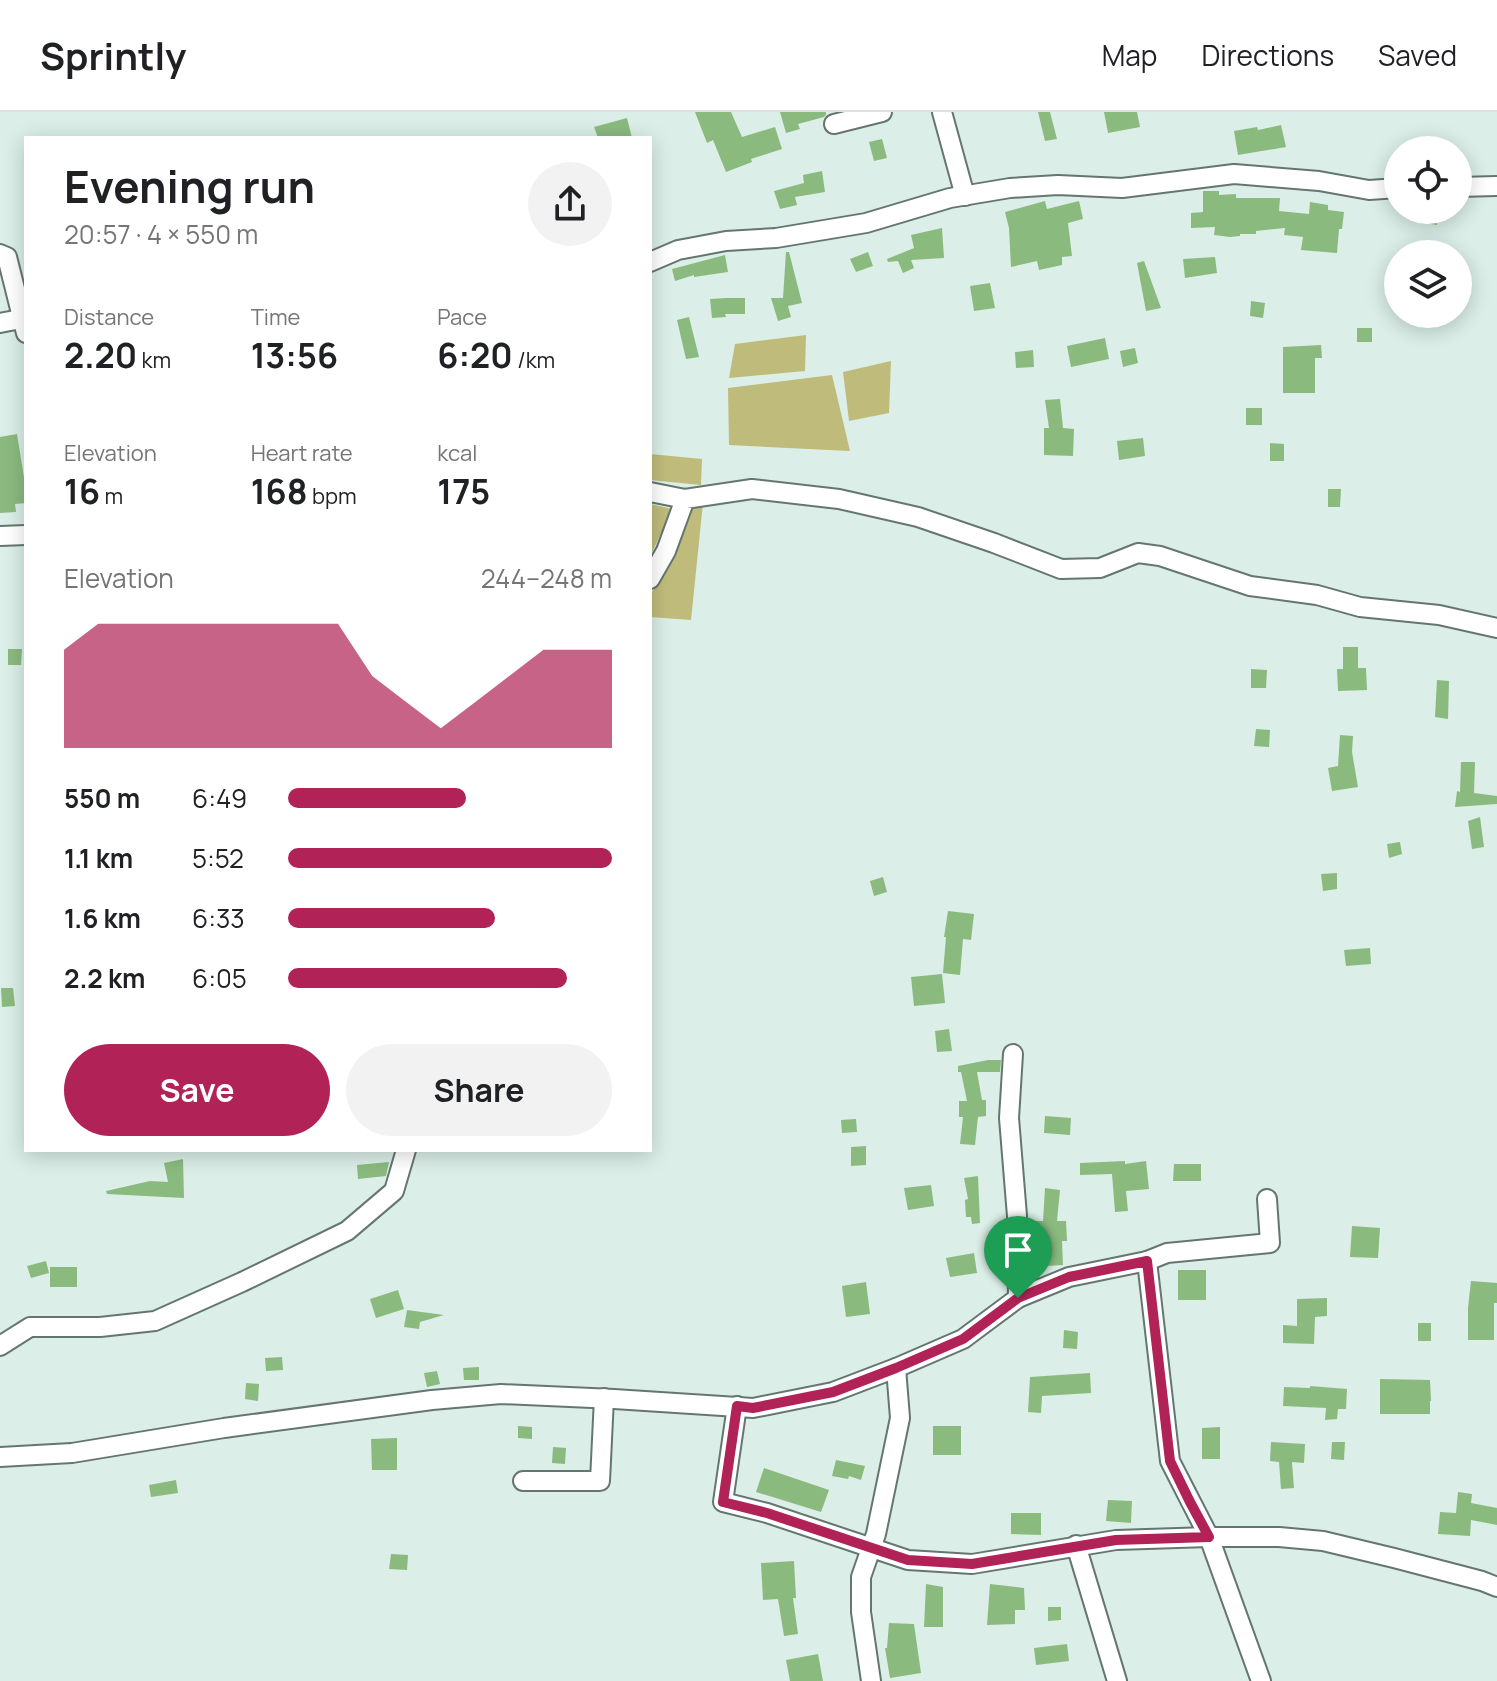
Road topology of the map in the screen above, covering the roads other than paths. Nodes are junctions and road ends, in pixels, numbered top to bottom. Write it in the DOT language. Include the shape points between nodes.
graph roads {
  1 [pos="882,112"];
  2 [pos="942,112"];
  3 [pos="834,124"];
  4 [pos="1497,186"];
  5 [pos="1472,187"];
  6 [pos="1384,189"];
  7 [pos="965,196"];
  8 [pos="3,255"];
  9 [pos="24,259"];
  10 [pos="652,261"];
  11 [pos="24,320"];
  12 [pos="0,323"];
  13 [pos="24,323"];
  14 [pos="652,492"];
  15 [pos="685,499"];
  16 [pos="24,535"];
  17 [pos="0,536"];
  18 [pos="652,576"];
  19 [pos="1497,628"];
  20 [pos="1013,1054"];
  21 [pos="405,1152"];
  22 [pos="1267,1199"];
  23 [pos="1147,1261"];
  24 [pos="1018,1298"];
  25 [pos="0,1346"];
  26 [pos="896,1368"];
  27 [pos="604,1398"];
  28 [pos="737,1406"];
  29 [pos="0,1457"];
  30 [pos="523,1481"];
  31 [pos="1209,1537"];
  32 [pos="1076,1545"];
  33 [pos="871,1548"];
  34 [pos="1497,1587"];
  35 [pos="871,1681"];
  36 [pos="1117,1681"];
  37 [pos="1261,1681"];
  1 -- 3 [label="street"];
  2 -- 7 [label="street"];
  4 -- 5 [label="street"];
  6 -- 7 [label="street" via="1234,174 1122,188 1058,185"];
  7 -- 10 [label="street" via="866,223 726,241"];
  8 -- 9 [label="street"];
  8 -- 11 [label="street"];
  12 -- 13 [label="street"];
  14 -- 15 [label="street"];
  15 -- 18 [label="street"];
  15 -- 19 [label="street" via="752,489 839,499 918,517 1061,569 1100,568 1138,553 1250,586"];
  16 -- 17 [label="street"];
  20 -- 24 [label="street" via="1009,1118"];
  21 -- 25 [label="street" via="394,1191 347,1231 242,1282 155,1321 30,1327"];
  22 -- 23 [label="street" via="1270,1243 1167,1253"];
  23 -- 24 [label="street" via="1069,1277"];
  23 -- 31 [label="street" via="1170,1461"];
  24 -- 26 [label="street" via="963,1339"];
  26 -- 28 [label="street" via="833,1392 753,1408"];
  26 -- 33 [label="street" via="900,1418"];
  27 -- 28 [label="street"];
  27 -- 29 [label="street" via="501,1394 432,1400 72,1453"];
  27 -- 30 [label="street" via="600,1481"];
  28 -- 33 [label="street" via="723,1502"];
  31 -- 32 [label="street"];
  31 -- 34 [label="street" via="1323,1541"];
  31 -- 37 [label="street"];
  32 -- 33 [label="street" via="972,1564 908,1560"];
  32 -- 36 [label="street"];
  33 -- 35 [label="street" via="861,1577 861,1612"];
}
